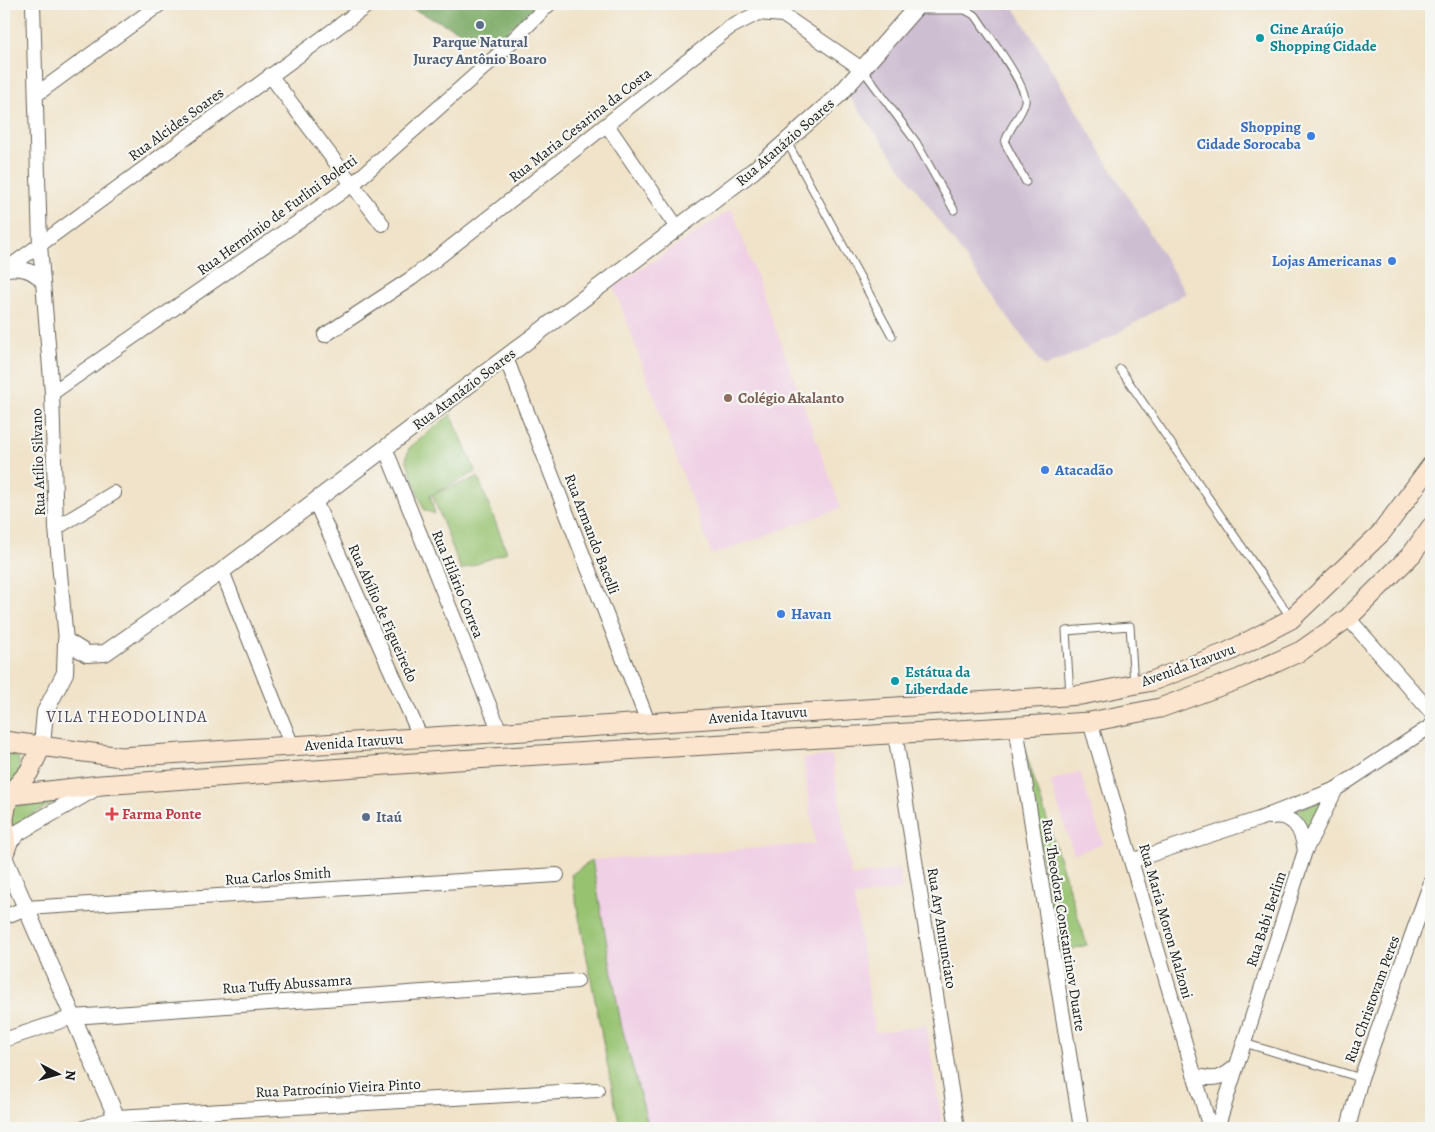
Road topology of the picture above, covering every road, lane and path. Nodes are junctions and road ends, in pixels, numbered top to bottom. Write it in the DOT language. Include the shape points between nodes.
graph roads {
  1 [pos="33,4"];
  2 [pos="160,4"];
  3 [pos="369,4"];
  4 [pos="549,4"];
  5 [pos="917,7"];
  6 [pos="862,70"];
  7 [pos="270,75"];
  8 [pos="36,94"];
  9 [pos="607,125"];
  10 [pos="787,142"];
  11 [pos="1026,182"];
  12 [pos="353,184"];
  13 [pos="954,210"];
  14 [pos="382,224"];
  15 [pos="678,229"];
  16 [pos="40,245"];
  17 [pos="5,270"];
  18 [pos="43,283"];
  19 [pos="325,335"];
  20 [pos="892,336"];
  21 [pos="506,358"];
  22 [pos="1120,369"];
  23 [pos="52,393"];
  24 [pos="385,448"];
  25 [pos="1431,466"];
  26 [pos="1431,473"];
  27 [pos="114,493"];
  28 [pos="1410,497"];
  29 [pos="315,501"];
  30 [pos="1431,527"];
  31 [pos="56,528"];
  32 [pos="222,571"];
  33 [pos="1348,618"];
  34 [pos="1291,619"];
  35 [pos="66,641"];
  36 [pos="1134,685"];
  37 [pos="1070,696"];
  38 [pos="920,705"];
  39 [pos="1431,712"];
  40 [pos="648,722"];
  41 [pos="1090,722"];
  42 [pos="1016,726"];
  43 [pos="1431,726"];
  44 [pos="500,732"];
  45 [pos="894,734"];
  46 [pos="421,738"];
  47 [pos="4,741"];
  48 [pos="42,745"];
  49 [pos="292,746"];
  50 [pos="457,760"];
  51 [pos="101,785"];
  52 [pos="1336,788"];
  53 [pos="6,796"];
  54 [pos="1259,818"];
  55 [pos="4,819"];
  56 [pos="1305,851"];
  57 [pos="5,854"];
  58 [pos="1131,860"];
  59 [pos="557,875"];
  60 [pos="1431,882"];
  61 [pos="26,908"];
  62 [pos="4,917"];
  63 [pos="577,981"];
  64 [pos="73,1017"];
  65 [pos="4,1040"];
  66 [pos="1244,1043"];
  67 [pos="1237,1064"];
  68 [pos="1194,1075"];
  69 [pos="1361,1078"];
  70 [pos="596,1090"];
  71 [pos="119,1123"];
  72 [pos="84,1128"];
  73 [pos="957,1128"];
  74 [pos="1081,1128"];
  75 [pos="1210,1128"];
  76 [pos="1217,1128"];
  77 [pos="1348,1128"];
  1 -- 8 [label="street, Rua Atílio Silvano"];
  2 -- 8 [label="street"];
  3 -- 7 [label="street, Rua Alcides Soares"];
  4 -- 12 [label="street, Rua Hermínio de Furlini Boletti" via="499,54"];
  5 -- 6 [label="street, Rua Atanázio Soares"];
  5 -- 11 [label="lane" via="965,10 976,16 1024,89 1024,106 1005,143"];
  6 -- 9 [label="street, Rua Maria Cesarina da Costa" via="783,15 758,13 729,28"];
  6 -- 10 [label="street, Rua Atanázio Soares"];
  6 -- 13 [label="lane" via="916,142"];
  7 -- 12 [label="street"];
  7 -- 16 [label="street, Rua Alcides Soares"];
  8 -- 16 [label="street, Rua Atílio Silvano"];
  9 -- 15 [label="street"];
  9 -- 19 [label="street, Rua Maria Cesarina da Costa" via="412,278"];
  10 -- 15 [label="street, Rua Atanázio Soares"];
  10 -- 20 [label="lane"];
  12 -- 14 [label="street"];
  12 -- 23 [label="street, Rua Hermínio de Furlini Boletti"];
  15 -- 21 [label="street, Rua Atanázio Soares"];
  16 -- 17 [label="street, Rua Alcides Soares"];
  16 -- 18 [label="street, Rua Atílio Silvano"];
  17 -- 18 [label="street" via="22,268 33,272"];
  18 -- 23 [label="street, Rua Atílio Silvano"];
  21 -- 24 [label="street, Rua Atanázio Soares"];
  21 -- 40 [label="street, Rua Armando Bacelli"];
  22 -- 34 [label="lane"];
  23 -- 31 [label="street, Rua Atílio Silvano"];
  24 -- 29 [label="street, Rua Atanázio Soares"];
  24 -- 44 [label="street, Rua Hilário Correa"];
  25 -- 28 [label="main road, Avenida Itavuvu"];
  26 -- 28 [label="lane"];
  27 -- 31 [label="street"];
  28 -- 34 [label="main road, Avenida Itavuvu" via="1381,533"];
  29 -- 32 [label="street, Rua Atanázio Soares"];
  29 -- 46 [label="street, Rua Abílio de Figueiredo"];
  30 -- 33 [label="main road, Avenida Itavuvu" via="1412,554"];
  31 -- 35 [label="street, Rua Atílio Silvano"];
  32 -- 35 [label="street, Rua Atanázio Soares" via="104,653 87,654"];
  32 -- 49 [label="street"];
  33 -- 39 [label="street"];
  33 -- 41 [label="main road, Avenida Itavuvu" via="1301,651 1239,679 1160,708"];
  34 -- 36 [label="main road, Avenida Itavuvu" via="1228,652 1152,682"];
  35 -- 48 [label="street" via="65,673 45,712"];
  36 -- 37 [label="main road, Avenida Itavuvu"];
  36 -- 37 [label="lane" via="1130,626 1066,630"];
  37 -- 38 [label="main road, Avenida Itavuvu"];
  37 -- 41 [label="main road" via="1083,706"];
  38 -- 40 [label="main road, Avenida Itavuvu"];
  38 -- 45 [label="main road" via="899,716"];
  40 -- 44 [label="main road, Avenida Itavuvu"];
  41 -- 42 [label="main road, Avenida Itavuvu"];
  41 -- 58 [label="street, Rua Maria Moron Malzoni"];
  42 -- 45 [label="main road, Avenida Itavuvu"];
  42 -- 74 [label="street, Rua Theodora Constantinov Duarte"];
  43 -- 52 [label="street"];
  44 -- 46 [label="main road, Avenida Itavuvu"];
  44 -- 50 [label="main road" via="490,745"];
  45 -- 50 [label="main road, Avenida Itavuvu"];
  45 -- 73 [label="street, Rua Ary Annunciato"];
  46 -- 49 [label="main road, Avenida Itavuvu"];
  47 -- 48 [label="main road, Avenida Itavuvu"];
  48 -- 49 [label="main road, Avenida Itavuvu" via="121,757"];
  48 -- 53 [label="main road" via="29,772"];
  50 -- 51 [label="main road, Avenida Itavuvu"];
  51 -- 53 [label="main road, Avenida Itavuvu"];
  51 -- 57 [label="street, Avenida Itavuvu" via="19,832"];
  52 -- 54 [label="street"];
  52 -- 56 [label="street, Rua Babi Berlim"];
  53 -- 55 [label="main road"];
  54 -- 56 [label="street" via="1278,816 1290,819 1302,833"];
  54 -- 58 [label="street"];
  55 -- 57 [label="main road"];
  56 -- 66 [label="street, Rua Babi Berlim"];
  57 -- 61 [label="street"];
  58 -- 68 [label="street, Rua Maria Moron Malzoni"];
  59 -- 61 [label="street, Rua Carlos Smith"];
  60 -- 69 [label="street, Rua Christovam Peres"];
  61 -- 62 [label="street, Rua Carlos Smith"];
  61 -- 64 [label="street"];
  63 -- 64 [label="street, Rua Tuffy Abussamra"];
  64 -- 65 [label="street, Rua Tuffy Abussamra"];
  64 -- 71 [label="street"];
  66 -- 67 [label="street, Rua Babi Berlim"];
  66 -- 69 [label="lane"];
  67 -- 68 [label="street" via="1226,1075 1212,1080"];
  67 -- 76 [label="street, Rua Babi Berlim"];
  68 -- 75 [label="street, Rua Maria Moron Malzoni"];
  69 -- 77 [label="street, Rua Christovam Peres"];
  70 -- 71 [label="street, Rua Patrocínio Vieira Pinto"];
  71 -- 72 [label="street, Rua Patrocínio Vieira Pinto"];
}
